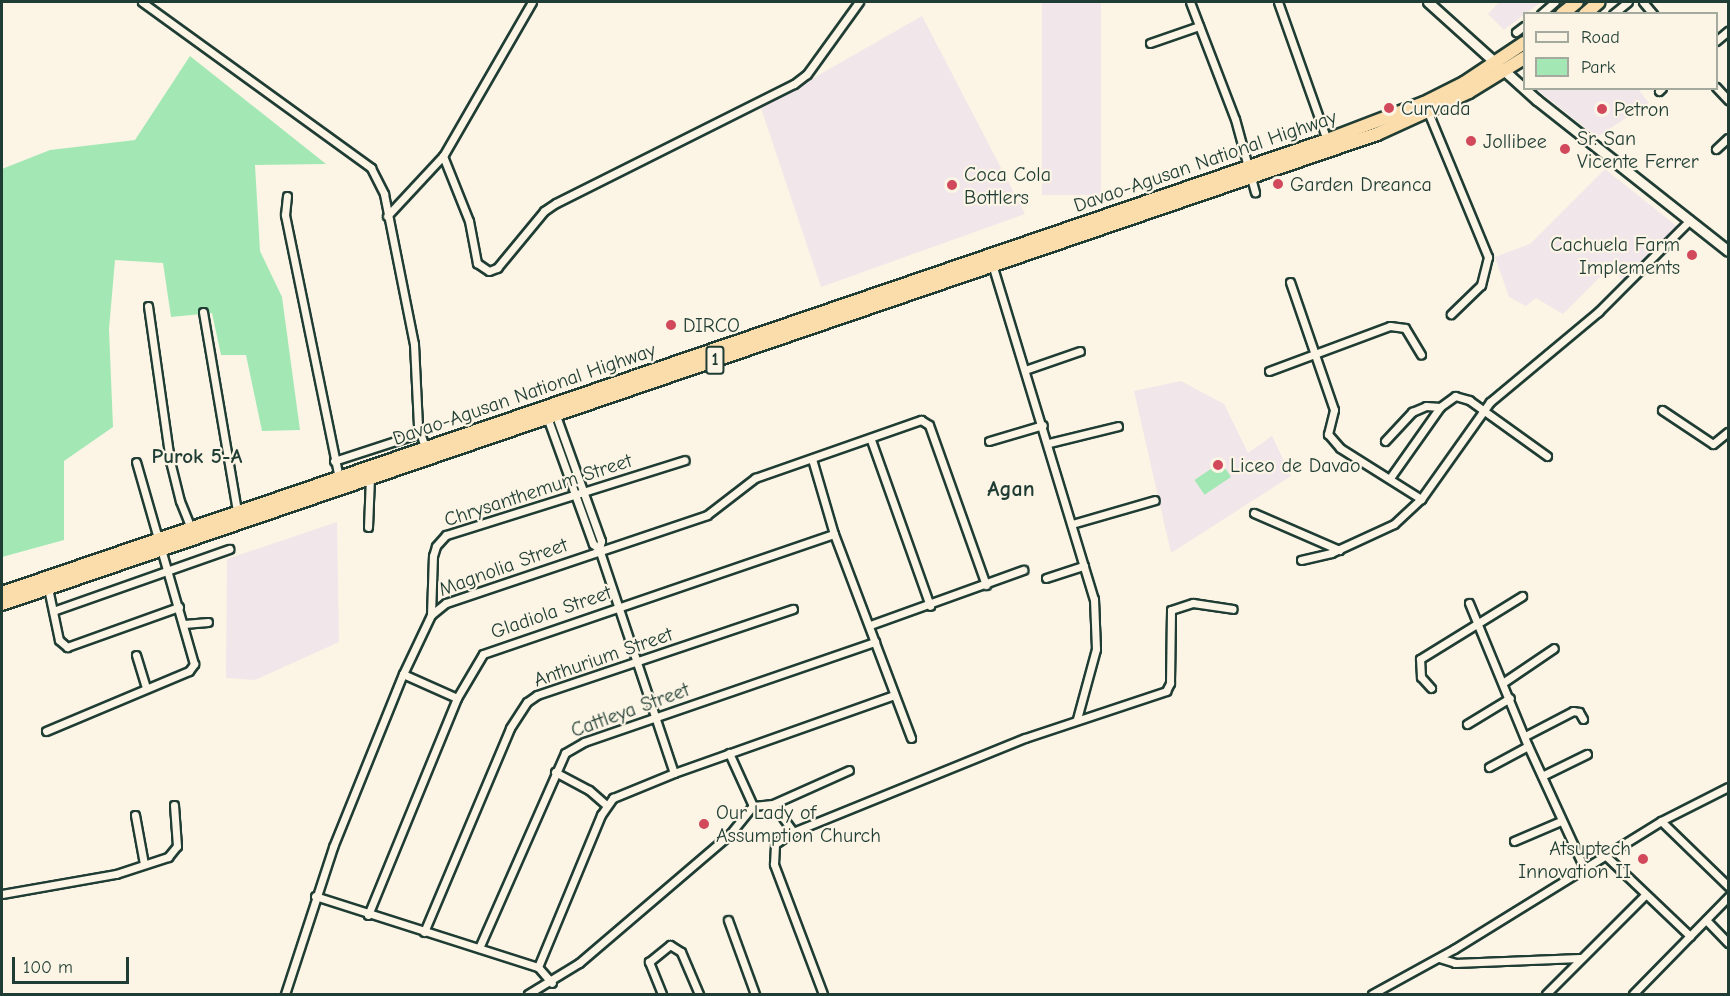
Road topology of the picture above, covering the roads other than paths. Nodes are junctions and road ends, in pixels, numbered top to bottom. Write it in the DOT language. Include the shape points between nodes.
graph roads {
  1 [pos="142,2"];
  2 [pos="532,2"];
  3 [pos="859,2"];
  4 [pos="1190,2"];
  5 [pos="1278,2"];
  6 [pos="1428,2"];
  7 [pos="1556,2"];
  8 [pos="1577,2"];
  9 [pos="1599,2"];
  10 [pos="1628,2"];
  11 [pos="1544,12"];
  12 [pos="1564,12"];
  13 [pos="1587,12"];
  14 [pos="1616,12"];
  15 [pos="1199,26"];
  16 [pos="1523,27"];
  17 [pos="1516,33"];
  18 [pos="1150,43"];
  19 [pos="1523,44"];
  20 [pos="1523,58"];
  21 [pos="1502,67"];
  22 [pos="1523,84"];
  23 [pos="1530,90"];
  24 [pos="1428,112"];
  25 [pos="1728,138"];
  26 [pos="1327,140"];
  27 [pos="1716,148"];
  28 [pos="443,156"];
  29 [pos="1251,172"];
  30 [pos="1254,192"];
  31 [pos="287,196"];
  32 [pos="387,216"];
  33 [pos="1690,220"];
  34 [pos="1726,246"];
  35 [pos="991,261"];
  36 [pos="1290,282"];
  37 [pos="148,306"];
  38 [pos="203,312"];
  39 [pos="1451,314"];
  40 [pos="1080,351"];
  41 [pos="1317,354"];
  42 [pos="1421,356"];
  43 [pos="1025,370"];
  44 [pos="1269,371"];
  45 [pos="1440,407"];
  46 [pos="1662,410"];
  47 [pos="1484,411"];
  48 [pos="550,412"];
  49 [pos="1043,425"];
  50 [pos="1118,426"];
  51 [pos="420,432"];
  52 [pos="1728,432"];
  53 [pos="871,440"];
  54 [pos="988,441"];
  55 [pos="1384,441"];
  56 [pos="1049,443"];
  57 [pos="427,453"];
  58 [pos="1547,456"];
  59 [pos="812,459"];
  60 [pos="685,460"];
  61 [pos="334,461"];
  62 [pos="136,462"];
  63 [pos="339,477"];
  64 [pos="370,478"];
  65 [pos="1390,478"];
  66 [pos="584,493"];
  67 [pos="575,496"];
  68 [pos="1421,499"];
  69 [pos="1155,500"];
  70 [pos="237,511"];
  71 [pos="1254,513"];
  72 [pos="1072,524"];
  73 [pos="368,527"];
  74 [pos="191,528"];
  75 [pos="834,534"];
  76 [pos="160,544"];
  77 [pos="229,549"];
  78 [pos="599,549"];
  79 [pos="1339,550"];
  80 [pos="1301,560"];
  81 [pos="1084,566"];
  82 [pos="167,570"];
  83 [pos="1023,570"];
  84 [pos="1046,578"];
  85 [pos="986,585"];
  86 [pos="48,588"];
  87 [pos="2,593"];
  88 [pos="1522,596"];
  89 [pos="1469,603"];
  90 [pos="2,604"];
  91 [pos="618,606"];
  92 [pos="930,606"];
  93 [pos="178,607"];
  94 [pos="793,609"];
  95 [pos="1233,609"];
  96 [pos="52,610"];
  97 [pos="430,615"];
  98 [pos="208,622"];
  99 [pos="1478,622"];
  100 [pos="184,624"];
  101 [pos="870,625"];
  102 [pos="875,642"];
  103 [pos="1554,648"];
  104 [pos="136,655"];
  105 [pos="636,662"];
  106 [pos="403,674"];
  107 [pos="1504,682"];
  108 [pos="146,687"];
  109 [pos="1431,688"];
  110 [pos="892,696"];
  111 [pos="457,698"];
  112 [pos="1510,698"];
  113 [pos="657,717"];
  114 [pos="1077,719"];
  115 [pos="1582,719"];
  116 [pos="1467,724"];
  117 [pos="46,731"];
  118 [pos="1525,736"];
  119 [pos="911,738"];
  120 [pos="1528,746"];
  121 [pos="729,753"];
  122 [pos="1587,754"];
  123 [pos="1489,767"];
  124 [pos="849,770"];
  125 [pos="555,772"];
  126 [pos="674,773"];
  127 [pos="1542,776"];
  128 [pos="1728,787"];
  129 [pos="174,804"];
  130 [pos="773,804"];
  131 [pos="606,806"];
  132 [pos="753,806"];
  133 [pos="135,815"];
  134 [pos="1561,821"];
  135 [pos="1661,821"];
  136 [pos="793,832"];
  137 [pos="1514,841"];
  138 [pos="1606,856"];
  139 [pos="144,864"];
  140 [pos="1584,868"];
  141 [pos="1728,886"];
  142 [pos="2,894"];
  143 [pos="1645,895"];
  144 [pos="315,896"];
  145 [pos="1728,897"];
  146 [pos="368,915"];
  147 [pos="728,920"];
  148 [pos="1706,920"];
  149 [pos="424,932"];
  150 [pos="1690,936"];
  151 [pos="1728,943"];
  152 [pos="479,948"];
  153 [pos="1454,949"];
  154 [pos="1439,958"];
  155 [pos="1580,958"];
  156 [pos="1455,963"];
  157 [pos="538,967"];
  158 [pos="552,983"];
  159 [pos="285,994"];
  160 [pos="528,994"];
  161 [pos="662,994"];
  162 [pos="699,994"];
  163 [pos="755,994"];
  164 [pos="823,994"];
  165 [pos="1372,994"];
  166 [pos="1546,994"];
  167 [pos="1633,994"];
  1 -- 32 [label="street" via="357,155 378,180"];
  2 -- 28 [label="street"];
  3 -- 28 [label="street" via="801,79 556,203 544,211 494,270 485,271 477,263 469,221"];
  4 -- 15 [label="street"];
  5 -- 26 [label="street"];
  6 -- 21 [label="main road"];
  7 -- 11 [label="street"];
  8 -- 12 [label="highway"];
  9 -- 13 [label="highway"];
  10 -- 14 [label="street"];
  15 -- 18 [label="street"];
  15 -- 29 [label="street" via="1236,119"];
  16 -- 17 [label="street"];
  19 -- 21 [label="highway, Davao-Agusan National Highway / 1"];
  20 -- 21 [label="highway, Davao-Agusan National Highway / 1"];
  21 -- 22 [label="main road"];
  21 -- 24 [label="highway, Davao-Agusan National Highway / 1"];
  21 -- 26 [label="highway, Davao-Agusan National Highway / 1" via="1424,103"];
  23 -- 33 [label="main road"];
  24 -- 29 [label="highway, Davao-Agusan National Highway / 1"];
  24 -- 39 [label="street" via="1488,257 1481,285"];
  25 -- 27 [label="street"];
  26 -- 29 [label="highway, Davao-Agusan National Highway / 1"];
  28 -- 32 [label="street"];
  29 -- 30 [label="street"];
  29 -- 35 [label="highway, Davao-Agusan National Highway / 1"];
  31 -- 61 [label="street" via="285,215"];
  32 -- 51 [label="street" via="414,344"];
  33 -- 34 [label="main road"];
  33 -- 47 [label="street" via="1598,312 1508,385"];
  35 -- 43 [label="street"];
  35 -- 48 [label="highway, Davao-Agusan National Highway / 1"];
  36 -- 41 [label="street"];
  37 -- 74 [label="street" via="170,461"];
  38 -- 70 [label="street"];
  40 -- 43 [label="street"];
  41 -- 42 [label="street" via="1399,325 1410,333"];
  41 -- 44 [label="street"];
  41 -- 65 [label="street" via="1334,410 1328,434 1341,448"];
  43 -- 49 [label="street"];
  45 -- 47 [label="street" via="1455,396"];
  45 -- 55 [label="street" via="1420,408"];
  45 -- 65 [label="street"];
  46 -- 52 [label="street" via="1713,444"];
  47 -- 58 [label="street"];
  47 -- 68 [label="street"];
  48 -- 57 [label="highway, Davao-Agusan National Highway / 1"];
  48 -- 66 [label="street"];
  48 -- 67 [label="street"];
  49 -- 54 [label="street"];
  49 -- 56 [label="street"];
  50 -- 56 [label="street"];
  51 -- 57 [label="street"];
  51 -- 61 [label="street"];
  53 -- 59 [label="street, Magnolia Street"];
  53 -- 85 [label="street, Magnolia Street" via="921,420 929,425"];
  53 -- 92 [label="street"];
  56 -- 72 [label="street"];
  57 -- 63 [label="highway, Davao-Agusan National Highway / 1"];
  57 -- 64 [label="highway, Davao-Agusan National Highway / 1"];
  59 -- 75 [label="street"];
  59 -- 78 [label="street, Magnolia Street" via="755,478 707,515"];
  60 -- 66 [label="street, Chrysanthemum Street"];
  61 -- 63 [label="street"];
  62 -- 76 [label="street"];
  63 -- 70 [label="highway, Davao-Agusan National Highway / 1"];
  64 -- 73 [label="street"];
  64 -- 76 [label="highway, Davao-Agusan National Highway / 1"];
  65 -- 68 [label="street"];
  66 -- 67 [label="street, Chrysanthemum Street"];
  66 -- 78 [label="street" via="601,542"];
  67 -- 78 [label="street" via="593,544"];
  67 -- 97 [label="street, Chrysanthemum Street" via="440,539 433,556"];
  68 -- 79 [label="street" via="1394,524"];
  69 -- 72 [label="street"];
  70 -- 74 [label="highway, Davao-Agusan National Highway / 1"];
  71 -- 79 [label="street"];
  72 -- 81 [label="street"];
  74 -- 76 [label="highway, Davao-Agusan National Highway / 1"];
  75 -- 91 [label="street, Gladiola Street"];
  75 -- 101 [label="street"];
  76 -- 82 [label="street"];
  76 -- 86 [label="highway, Davao-Agusan National Highway / 1"];
  76 -- 87 [label="highway, Davao-Agusan National Highway / 1"];
  77 -- 82 [label="street"];
  78 -- 91 [label="street"];
  78 -- 97 [label="street, Magnolia Street" via="456,598"];
  79 -- 80 [label="street"];
  81 -- 84 [label="street"];
  81 -- 114 [label="street" via="1098,626"];
  82 -- 93 [label="street"];
  82 -- 96 [label="street"];
  83 -- 85 [label="street"];
  85 -- 92 [label="street"];
  86 -- 90 [label="highway, Davao-Agusan National Highway / 1"];
  86 -- 96 [label="street"];
  88 -- 99 [label="street"];
  89 -- 99 [label="street"];
  91 -- 105 [label="street"];
  91 -- 111 [label="street, Gladiola Street" via="483,654"];
  92 -- 101 [label="street"];
  93 -- 96 [label="street" via="67,647 59,640"];
  93 -- 100 [label="street"];
  94 -- 105 [label="street, Anthurium Street"];
  95 -- 114 [label="street" via="1203,603 1174,607 1170,614 1169,688"];
  97 -- 106 [label="street, Magnolia Street"];
  98 -- 100 [label="street"];
  99 -- 107 [label="street"];
  99 -- 109 [label="street" via="1420,659 1421,677"];
  100 -- 108 [label="street" via="193,668"];
  101 -- 102 [label="street"];
  102 -- 110 [label="street"];
  102 -- 113 [label="street, Cattleya Street"];
  103 -- 107 [label="street"];
  104 -- 108 [label="street"];
  105 -- 113 [label="street"];
  105 -- 149 [label="street, Anthurium Street" via="537,695 522,708"];
  106 -- 111 [label="street"];
  106 -- 144 [label="street, Magnolia Street"];
  107 -- 112 [label="street"];
  108 -- 117 [label="street"];
  110 -- 119 [label="street"];
  110 -- 121 [label="street"];
  111 -- 146 [label="street, Gladiola Street"];
  112 -- 116 [label="street"];
  112 -- 118 [label="street"];
  113 -- 125 [label="street, Cattleya Street" via="575,747 565,753"];
  113 -- 126 [label="street"];
  114 -- 136 [label="street"];
  115 -- 118 [label="street" via="1579,712 1573,711"];
  118 -- 120 [label="street"];
  120 -- 123 [label="street"];
  120 -- 127 [label="street"];
  121 -- 126 [label="street"];
  121 -- 132 [label="street"];
  122 -- 127 [label="street"];
  124 -- 130 [label="street"];
  125 -- 131 [label="street" via="590,790"];
  125 -- 152 [label="street, Cattleya Street"];
  126 -- 131 [label="street" via="622,792"];
  127 -- 134 [label="street"];
  128 -- 135 [label="street"];
  129 -- 139 [label="street" via="176,851"];
  130 -- 132 [label="street"];
  130 -- 136 [label="street"];
  131 -- 157 [label="street"];
  132 -- 158 [label="street" via="730,834"];
  133 -- 139 [label="street"];
  134 -- 137 [label="street"];
  134 -- 140 [label="street"];
  135 -- 138 [label="street"];
  135 -- 141 [label="street"];
  136 -- 164 [label="street" via="775,844 772,857"];
  138 -- 140 [label="street"];
  138 -- 143 [label="street"];
  139 -- 142 [label="street" via="116,874"];
  140 -- 153 [label="street"];
  143 -- 150 [label="street"];
  143 -- 155 [label="street"];
  144 -- 146 [label="street"];
  144 -- 159 [label="street, Magnolia Street"];
  145 -- 148 [label="street"];
  146 -- 149 [label="street"];
  147 -- 163 [label="street"];
  148 -- 150 [label="street"];
  148 -- 151 [label="street"];
  149 -- 152 [label="street"];
  150 -- 167 [label="street"];
  152 -- 157 [label="street"];
  153 -- 154 [label="street"];
  153 -- 156 [label="street"];
  154 -- 156 [label="street"];
  154 -- 165 [label="street"];
  155 -- 156 [label="street"];
  155 -- 166 [label="street"];
  157 -- 158 [label="street"];
  158 -- 160 [label="street"];
  161 -- 162 [label="street" via="649,962 670,945 681,952"];
}
